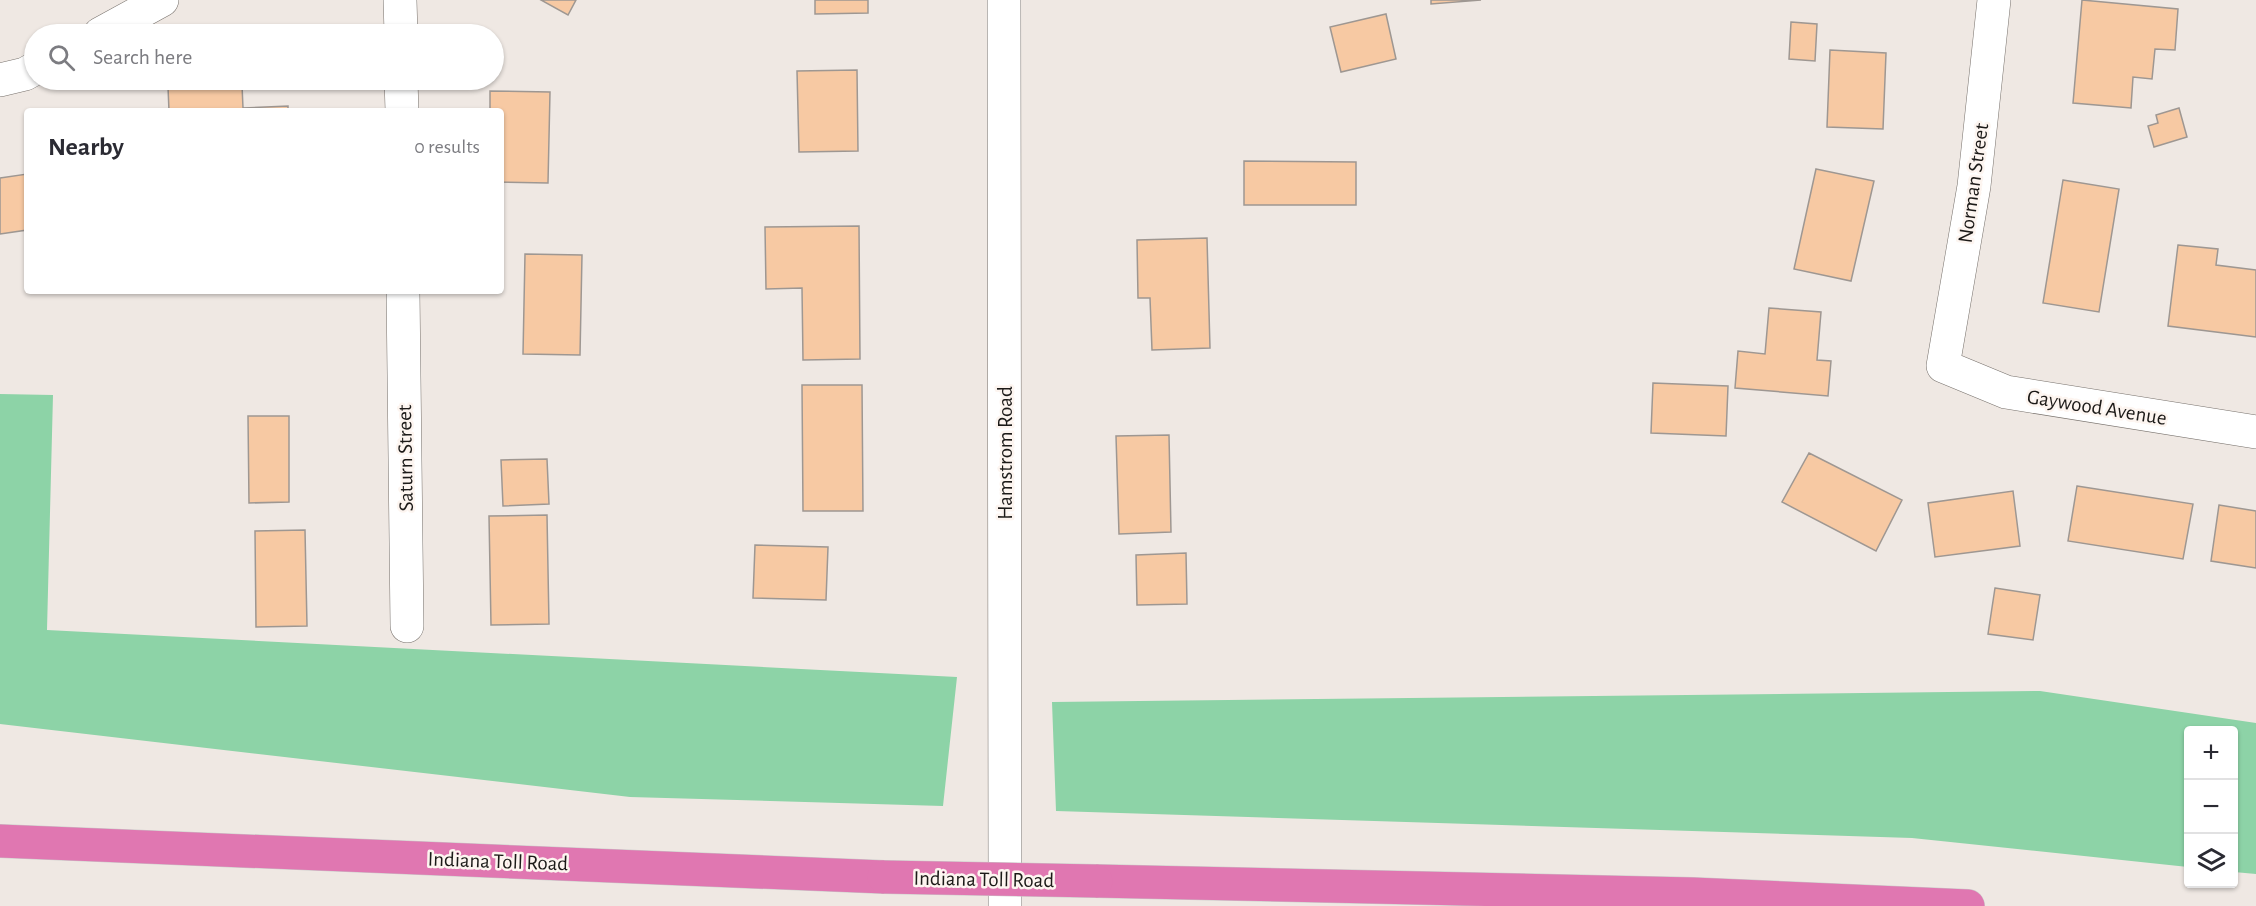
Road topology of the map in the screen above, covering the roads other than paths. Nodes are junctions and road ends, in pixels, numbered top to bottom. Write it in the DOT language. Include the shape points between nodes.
graph roads {
  1 [pos="162,0"];
  2 [pos="400,0"];
  3 [pos="1004,0"];
  4 [pos="1994,0"];
  5 [pos="118,24"];
  6 [pos="401,24"];
  7 [pos="24,74"];
  8 [pos="0,80"];
  9 [pos="401,90"];
  10 [pos="402,108"];
  11 [pos="403,294"];
  12 [pos="1943,366"];
  13 [pos="2256,432"];
  14 [pos="407,626"];
  15 [pos="0,841"];
  16 [pos="1005,906"];
  17 [pos="1968,906"];
  1 -- 5 [label="street"];
  2 -- 6 [label="street"];
  3 -- 16 [label="street, Hamstrom Road"];
  4 -- 12 [label="street, Norman Street" via="1974,186"];
  7 -- 8 [label="street"];
  9 -- 10 [label="street"];
  11 -- 14 [label="street, Saturn Street"];
  12 -- 13 [label="street, Gaywood Avenue" via="2006,392"];
  15 -- 17 [label="highway, Indiana Toll Road, bridge" via="885,878 1693,894"];
}
